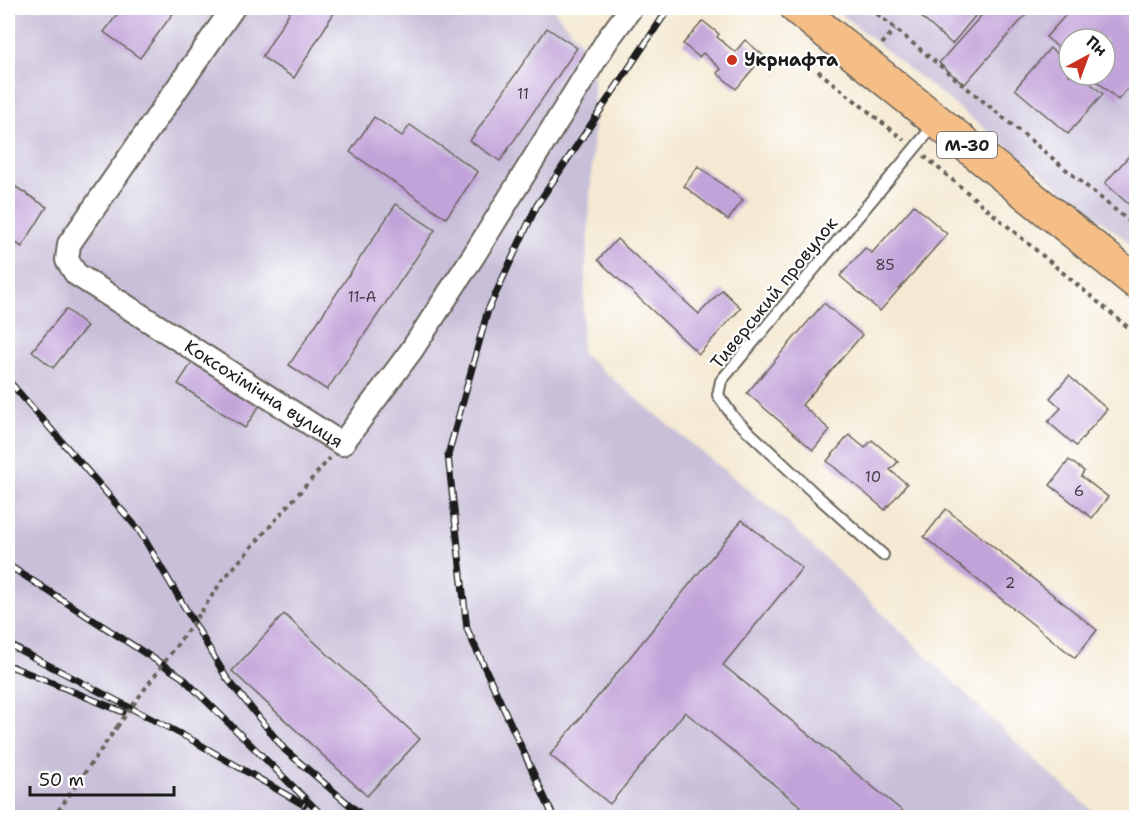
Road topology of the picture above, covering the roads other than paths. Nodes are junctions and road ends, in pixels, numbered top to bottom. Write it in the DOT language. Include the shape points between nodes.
graph roads {
  1 [pos="233,8"];
  2 [pos="631,8"];
  3 [pos="797,8"];
  4 [pos="938,121"];
  5 [pos="1137,282"];
  6 [pos="883,555"];
  1 -- 2 [label="street, Коксохімічна вулиця" via="69,244 67,260 76,274 342,444 443,303"];
  3 -- 4 [label="highway, М-30"];
  4 -- 5 [label="highway, М-30"];
  4 -- 6 [label="lane, Тиверський провулок" via="722,381 718,395 734,418"];
}
